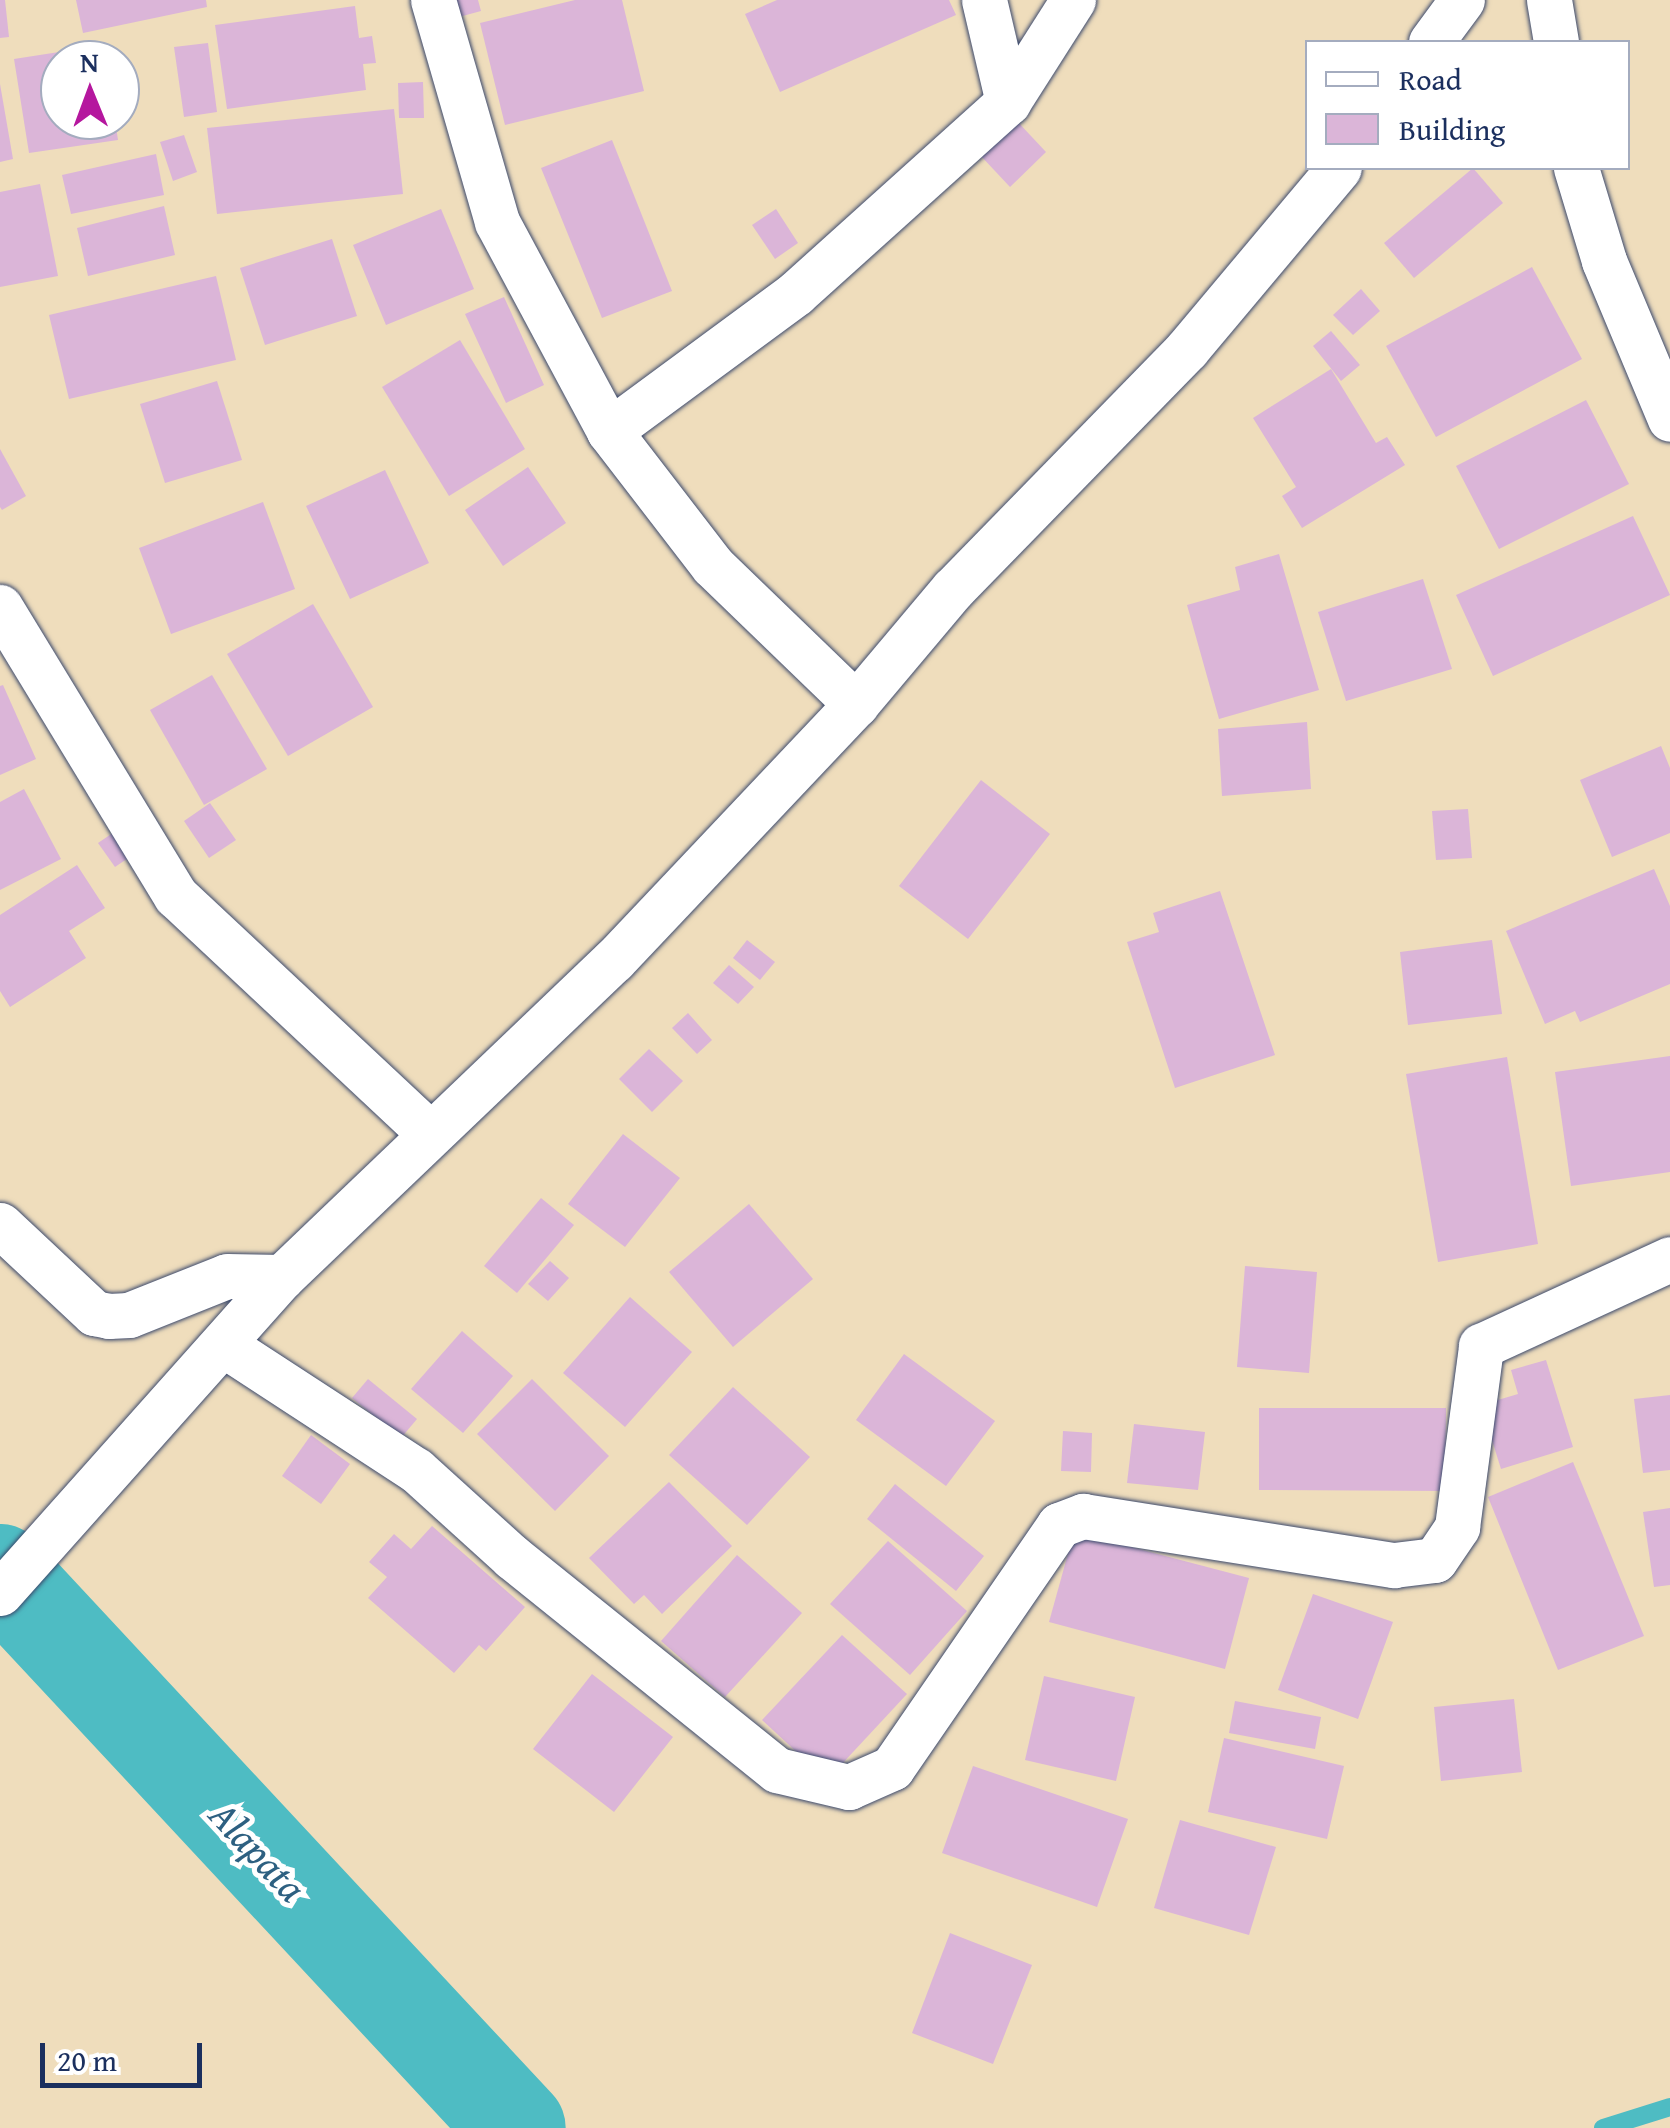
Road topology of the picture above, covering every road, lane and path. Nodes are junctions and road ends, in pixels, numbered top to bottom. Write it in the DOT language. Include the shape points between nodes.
graph roads {
  1 [pos="433,0"];
  2 [pos="984,0"];
  3 [pos="1074,0"];
  4 [pos="1462,0"];
  5 [pos="1550,0"];
  6 [pos="1432,40"];
  7 [pos="1556,40"];
  8 [pos="1008,102"];
  9 [pos="1337,170"];
  10 [pos="1577,170"];
  11 [pos="1670,419"];
  12 [pos="609,432"];
  13 [pos="0,607"];
  14 [pos="856,704"];
  15 [pos="429,1133"];
  16 [pos="0,1225"];
  17 [pos="1670,1259"];
  18 [pos="282,1277"];
  19 [pos="224,1345"];
  20 [pos="0,1593"];
  1 -- 12 [label="street" via="497,222"];
  2 -- 8 [label="street"];
  3 -- 8 [label="street"];
  4 -- 6 [label="street"];
  5 -- 7 [label="street"];
  8 -- 12 [label="street" via="796,293"];
  9 -- 14 [label="street" via="1188,349 953,589"];
  10 -- 11 [label="street" via="1604,261"];
  12 -- 14 [label="street" via="713,566"];
  13 -- 15 [label="street" via="176,896"];
  14 -- 15 [label="street" via="614,960"];
  15 -- 18 [label="street"];
  16 -- 18 [label="street" via="94,1313 109,1316 129,1315 226,1276"];
  17 -- 19 [label="street" via="1481,1346 1456,1528 1435,1560 1394,1566 1083,1516 1060,1525 892,1768 849,1787 777,1770 416,1470"];
  18 -- 19 [label="street"];
  19 -- 20 [label="street"];
}
